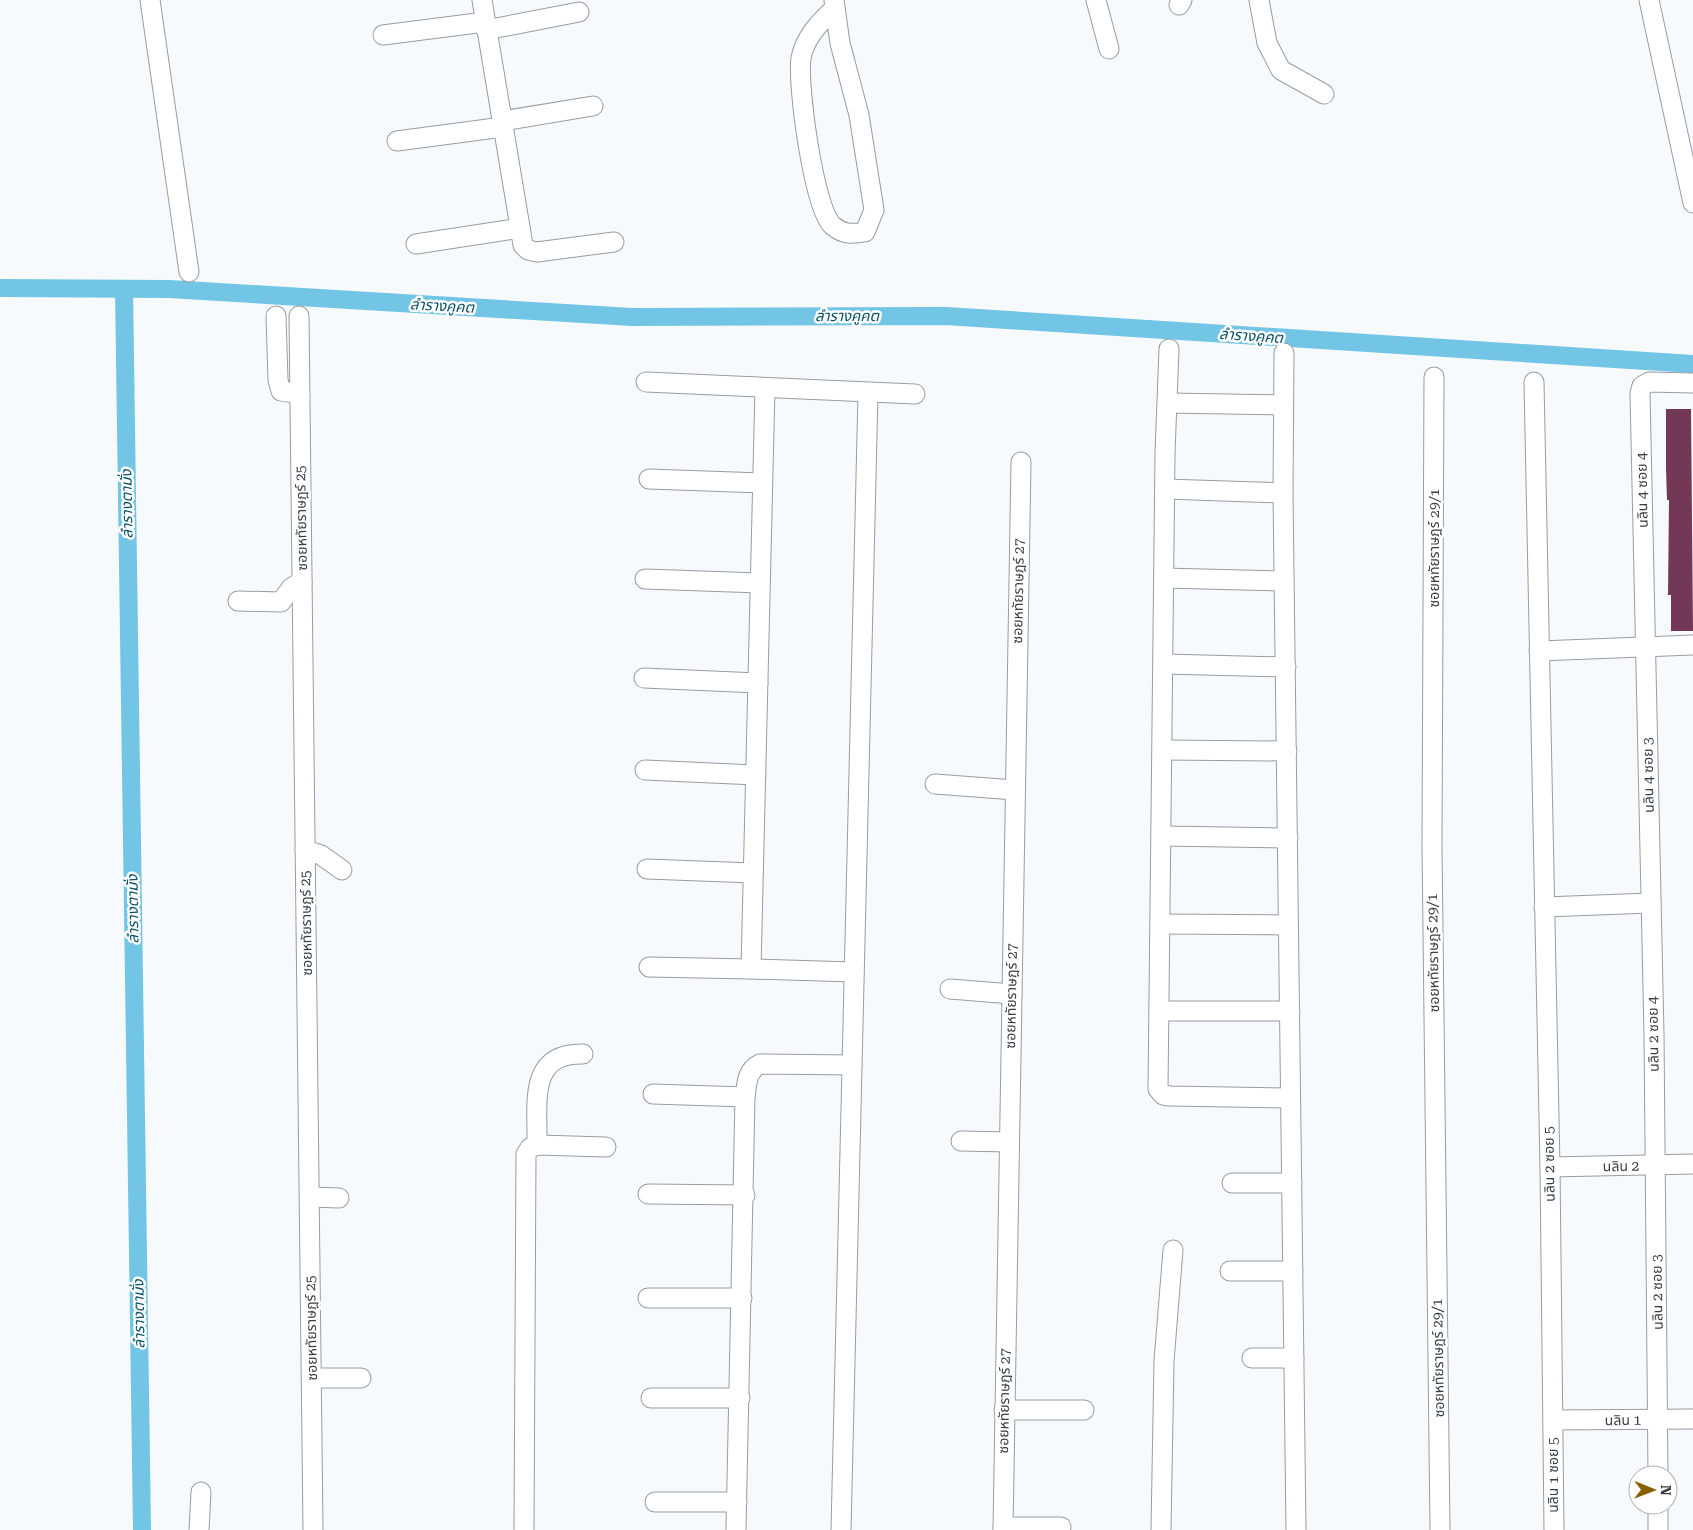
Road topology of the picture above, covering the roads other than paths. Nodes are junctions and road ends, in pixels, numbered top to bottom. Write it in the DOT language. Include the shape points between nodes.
graph roads {
  1 [pos="150,0"];
  2 [pos="482,0"];
  3 [pos="1096,0"];
  4 [pos="1259,0"];
  5 [pos="1649,0"];
  6 [pos="834,4"];
  7 [pos="579,12"];
  8 [pos="486,26"];
  9 [pos="383,35"];
  10 [pos="1109,49"];
  11 [pos="1324,94"];
  12 [pos="593,106"];
  13 [pos="503,124"];
  14 [pos="397,141"];
  15 [pos="1693,203"];
  16 [pos="520,228"];
  17 [pos="614,242"];
  18 [pos="416,244"];
  19 [pos="189,272"];
  20 [pos="276,316"];
  21 [pos="299,316"];
  22 [pos="1169,349"];
  23 [pos="1284,353"];
  24 [pos="1434,377"];
  25 [pos="646,382"];
  26 [pos="1534,382"];
  27 [pos="1693,383"];
  28 [pos="765,388"];
  29 [pos="300,394"];
  30 [pos="868,394"];
  31 [pos="915,394"];
  32 [pos="1168,403"];
  33 [pos="1283,405"];
  34 [pos="1021,462"];
  35 [pos="649,480"];
  36 [pos="762,483"];
  37 [pos="1165,489"];
  38 [pos="1283,493"];
  39 [pos="1164,578"];
  40 [pos="645,579"];
  41 [pos="302,581"];
  42 [pos="1284,581"];
  43 [pos="760,583"];
  44 [pos="238,601"];
  45 [pos="281,602"];
  46 [pos="303,629"];
  47 [pos="1693,645"];
  48 [pos="1645,646"];
  49 [pos="1539,651"];
  50 [pos="1164,664"];
  51 [pos="1286,667"];
  52 [pos="644,678"];
  53 [pos="758,682"];
  54 [pos="1164,750"];
  55 [pos="1287,751"];
  56 [pos="644,770"];
  57 [pos="756,775"];
  58 [pos="936,784"];
  59 [pos="1014,790"];
  60 [pos="1163,836"];
  61 [pos="1288,838"];
  62 [pos="305,850"];
  63 [pos="647,869"];
  64 [pos="342,870"];
  65 [pos="753,873"];
  66 [pos="1651,903"];
  67 [pos="1544,907"];
  68 [pos="1162,924"];
  69 [pos="1288,925"];
  70 [pos="649,968"];
  71 [pos="751,969"];
  72 [pos="854,972"];
  73 [pos="950,989"];
  74 [pos="1012,994"];
  75 [pos="1159,1011"];
  76 [pos="1290,1011"];
  77 [pos="583,1054"];
  78 [pos="852,1066"];
  79 [pos="653,1094"];
  80 [pos="745,1097"];
  81 [pos="1290,1098"];
  82 [pos="961,1140"];
  83 [pos="1009,1142"];
  84 [pos="537,1145"];
  85 [pos="606,1147"];
  86 [pos="1693,1164"];
  87 [pos="1655,1165"];
  88 [pos="1550,1167"];
  89 [pos="1232,1183"];
  90 [pos="1292,1183"];
  91 [pos="648,1194"];
  92 [pos="745,1195"];
  93 [pos="310,1197"];
  94 [pos="339,1198"];
  95 [pos="1173,1250"];
  96 [pos="1230,1271"];
  97 [pos="1293,1271"];
  98 [pos="648,1298"];
  99 [pos="742,1298"];
  100 [pos="1252,1358"];
  101 [pos="1294,1358"];
  102 [pos="312,1378"];
  103 [pos="361,1378"];
  104 [pos="651,1398"];
  105 [pos="740,1398"];
  106 [pos="1004,1410"];
  107 [pos="1084,1410"];
  108 [pos="1693,1419"];
  109 [pos="1553,1420"];
  110 [pos="1658,1420"];
  111 [pos="1658,1465"];
  112 [pos="201,1492"];
  113 [pos="655,1502"];
  114 [pos="737,1502"];
  115 [pos="1658,1515"];
  116 [pos="1062,1528"];
  117 [pos="1003,1529"];
  118 [pos="199,1530"];
  119 [pos="313,1530"];
  120 [pos="524,1530"];
  121 [pos="736,1530"];
  122 [pos="841,1530"];
  123 [pos="1161,1530"];
  124 [pos="1296,1530"];
  125 [pos="1440,1530"];
  126 [pos="1554,1530"];
  127 [pos="1658,1530"];
  1 -- 19 [label="street"];
  2 -- 8 [label="street"];
  3 -- 10 [label="street"];
  4 -- 11 [label="street" via="1267,43 1281,70"];
  5 -- 15 [label="street"];
  6 -- 6 [label="street" via="814,28 801,57 802,92 808,143 822,207 832,225 848,234 866,232 874,210 859,115 840,43"];
  7 -- 8 [label="street"];
  8 -- 9 [label="street"];
  8 -- 13 [label="street"];
  12 -- 13 [label="street"];
  13 -- 14 [label="street"];
  13 -- 16 [label="street"];
  16 -- 17 [label="street" via="523,245 537,252"];
  16 -- 18 [label="street"];
  20 -- 29 [label="street" via="281,391"];
  21 -- 29 [label="street, ซอยหทัยราษฎร์ 25"];
  22 -- 32 [label="street"];
  23 -- 33 [label="street"];
  24 -- 125 [label="street, ซอยหทัยราษฎร์ 29/1" via="1432,845"];
  25 -- 28 [label="street"];
  26 -- 49 [label="street, นลิน 2 ซอย 5"];
  27 -- 48 [label="street, นลิน 4 ซอย 4" via="1649,382 1642,386 1640,393"];
  28 -- 30 [label="street"];
  28 -- 36 [label="street"];
  29 -- 41 [label="street, ซอยหทัยราษฎร์ 25"];
  30 -- 31 [label="street"];
  30 -- 72 [label="street"];
  32 -- 33 [label="street"];
  32 -- 37 [label="street"];
  33 -- 38 [label="street"];
  34 -- 59 [label="street, ซอยหทัยราษฎร์ 27"];
  35 -- 36 [label="street"];
  36 -- 43 [label="street"];
  37 -- 38 [label="street"];
  37 -- 39 [label="street"];
  38 -- 42 [label="street"];
  39 -- 42 [label="street"];
  39 -- 50 [label="street"];
  40 -- 43 [label="street"];
  41 -- 45 [label="street" via="291,588"];
  41 -- 46 [label="street, ซอยหทัยราษฎร์ 25"];
  42 -- 51 [label="street"];
  43 -- 53 [label="street"];
  44 -- 45 [label="street"];
  45 -- 46 [label="street" via="288,618"];
  46 -- 62 [label="street, ซอยหทัยราษฎร์ 25"];
  47 -- 48 [label="street"];
  48 -- 49 [label="street"];
  48 -- 66 [label="street, นลิน 4 ซอย 3"];
  49 -- 67 [label="street, นลิน 2 ซอย 5"];
  50 -- 51 [label="street"];
  50 -- 54 [label="street"];
  51 -- 55 [label="street"];
  52 -- 53 [label="street"];
  53 -- 57 [label="street"];
  54 -- 55 [label="street"];
  54 -- 60 [label="street"];
  55 -- 61 [label="street"];
  56 -- 57 [label="street"];
  57 -- 65 [label="street"];
  58 -- 59 [label="street"];
  59 -- 74 [label="street, ซอยหทัยราษฎร์ 27"];
  60 -- 61 [label="street"];
  60 -- 68 [label="street"];
  61 -- 69 [label="street"];
  62 -- 64 [label="street" via="322,855"];
  62 -- 93 [label="street, ซอยหทัยราษฎร์ 25"];
  63 -- 65 [label="street"];
  65 -- 71 [label="street"];
  66 -- 67 [label="street"];
  66 -- 87 [label="street, นลิน 2 ซอย 4"];
  67 -- 88 [label="street, นลิน 2 ซอย 5"];
  68 -- 69 [label="street"];
  68 -- 75 [label="street"];
  69 -- 76 [label="street"];
  70 -- 71 [label="street"];
  71 -- 72 [label="street"];
  72 -- 78 [label="street"];
  73 -- 74 [label="street"];
  74 -- 83 [label="street, ซอยหทัยราษฎร์ 27"];
  75 -- 76 [label="street"];
  75 -- 81 [label="street" via="1158,1089 1164,1095"];
  76 -- 81 [label="street"];
  77 -- 84 [label="street" via="568,1053 548,1063 539,1078"];
  78 -- 80 [label="street" via="760,1064 750,1071"];
  78 -- 122 [label="street"];
  79 -- 80 [label="street"];
  80 -- 92 [label="street"];
  81 -- 90 [label="street"];
  82 -- 83 [label="street"];
  83 -- 106 [label="street, ซอยหทัยราษฎร์ 27"];
  84 -- 85 [label="street"];
  84 -- 120 [label="street" via="526,1154"];
  86 -- 87 [label="street, นลิน 2"];
  87 -- 88 [label="street, นลิน 2"];
  87 -- 110 [label="street, นลิน 2 ซอย 3"];
  88 -- 109 [label="street, นลิน 2 ซอย 5"];
  89 -- 90 [label="street"];
  90 -- 97 [label="street"];
  91 -- 92 [label="street"];
  92 -- 99 [label="street"];
  93 -- 94 [label="street"];
  93 -- 102 [label="street, ซอยหทัยราษฎร์ 25"];
  95 -- 123 [label="street" via="1164,1360"];
  96 -- 97 [label="street"];
  97 -- 101 [label="street"];
  98 -- 99 [label="street"];
  99 -- 105 [label="street"];
  100 -- 101 [label="street"];
  101 -- 124 [label="street"];
  102 -- 103 [label="street"];
  102 -- 119 [label="street, ซอยหทัยราษฎร์ 25"];
  104 -- 105 [label="street"];
  105 -- 114 [label="street"];
  106 -- 107 [label="street"];
  106 -- 117 [label="street, ซอยหทัยราษฎร์ 27"];
  108 -- 110 [label="street, นลิน 1"];
  109 -- 110 [label="street, นลิน 1"];
  109 -- 126 [label="street, นลิน 1 ซอย 5"];
  110 -- 111 [label="street, นลิน 2 ซอย 3"];
  112 -- 118 [label="street"];
  113 -- 114 [label="street"];
  114 -- 121 [label="street"];
  115 -- 127 [label="street"];
  116 -- 117 [label="street"];
}
